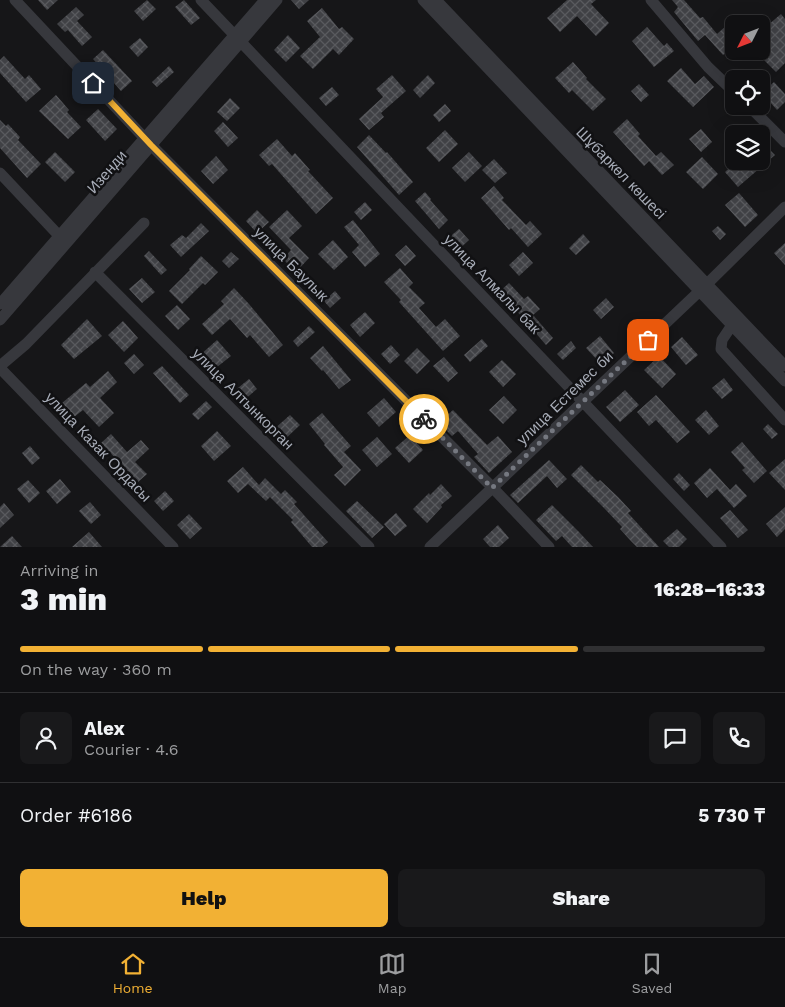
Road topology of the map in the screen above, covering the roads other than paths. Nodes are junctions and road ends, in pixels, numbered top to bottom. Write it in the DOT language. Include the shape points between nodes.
graph roads {
  1 [pos="15,0"];
  2 [pos="201,0"];
  3 [pos="265,0"];
  4 [pos="277,0"];
  5 [pos="423,0"];
  6 [pos="436,0"];
  7 [pos="651,0"];
  8 [pos="237,39"];
  9 [pos="725,83"];
  10 [pos="758,115"];
  11 [pos="148,141"];
  12 [pos="785,142"];
  13 [pos="0,173"];
  14 [pos="785,207"];
  15 [pos="144,224"];
  16 [pos="62,240"];
  17 [pos="95,272"];
  18 [pos="703,288"];
  19 [pos="0,304"];
  20 [pos="0,320"];
  21 [pos="732,325"];
  22 [pos="785,366"];
  23 [pos="0,367"];
  24 [pos="785,381"];
  25 [pos="582,401"];
  26 [pos="785,420"];
  27 [pos="492,488"];
  28 [pos="173,547"];
  29 [pos="369,547"];
  30 [pos="430,547"];
  31 [pos="549,547"];
  32 [pos="721,547"];
  1 -- 11 [label="street, улица Баулык"];
  2 -- 8 [label="street, улица Алмалы бак"];
  3 -- 8 [label="street, Изенди"];
  4 -- 8 [label="street, Изенди"];
  5 -- 18 [label="street, Шұбаркөл көшесі"];
  6 -- 18 [label="street, Шұбаркөл көшесі"];
  7 -- 9 [label="street"];
  8 -- 11 [label="street, Изенди"];
  8 -- 25 [label="street, улица Алмалы бак"];
  10 -- 12 [label="street"];
  11 -- 16 [label="street, Изенди"];
  11 -- 27 [label="street, улица Баулык"];
  13 -- 16 [label="street"];
  14 -- 18 [label="street, улица Естемес би"];
  15 -- 17 [label="street"];
  16 -- 19 [label="street, Изенди"];
  16 -- 20 [label="street, Изенди"];
  17 -- 23 [label="street"];
  17 -- 29 [label="street, улица Алтынкорган"];
  18 -- 21 [label="street, Шұбаркөл көшесі"];
  18 -- 22 [label="street, Шұбаркөл көшесі"];
  18 -- 25 [label="street, улица Естемес би"];
  21 -- 24 [label="street, Шұбаркөл көшесі"];
  21 -- 26 [label="street" via="722,340 721,349"];
  23 -- 28 [label="street, улица Казак Ордасы"];
  25 -- 27 [label="street, улица Естемес би"];
  25 -- 32 [label="street, улица Алмалы бак"];
  27 -- 30 [label="street, улица Естемес би"];
  27 -- 31 [label="street, улица Баулык"];
}
